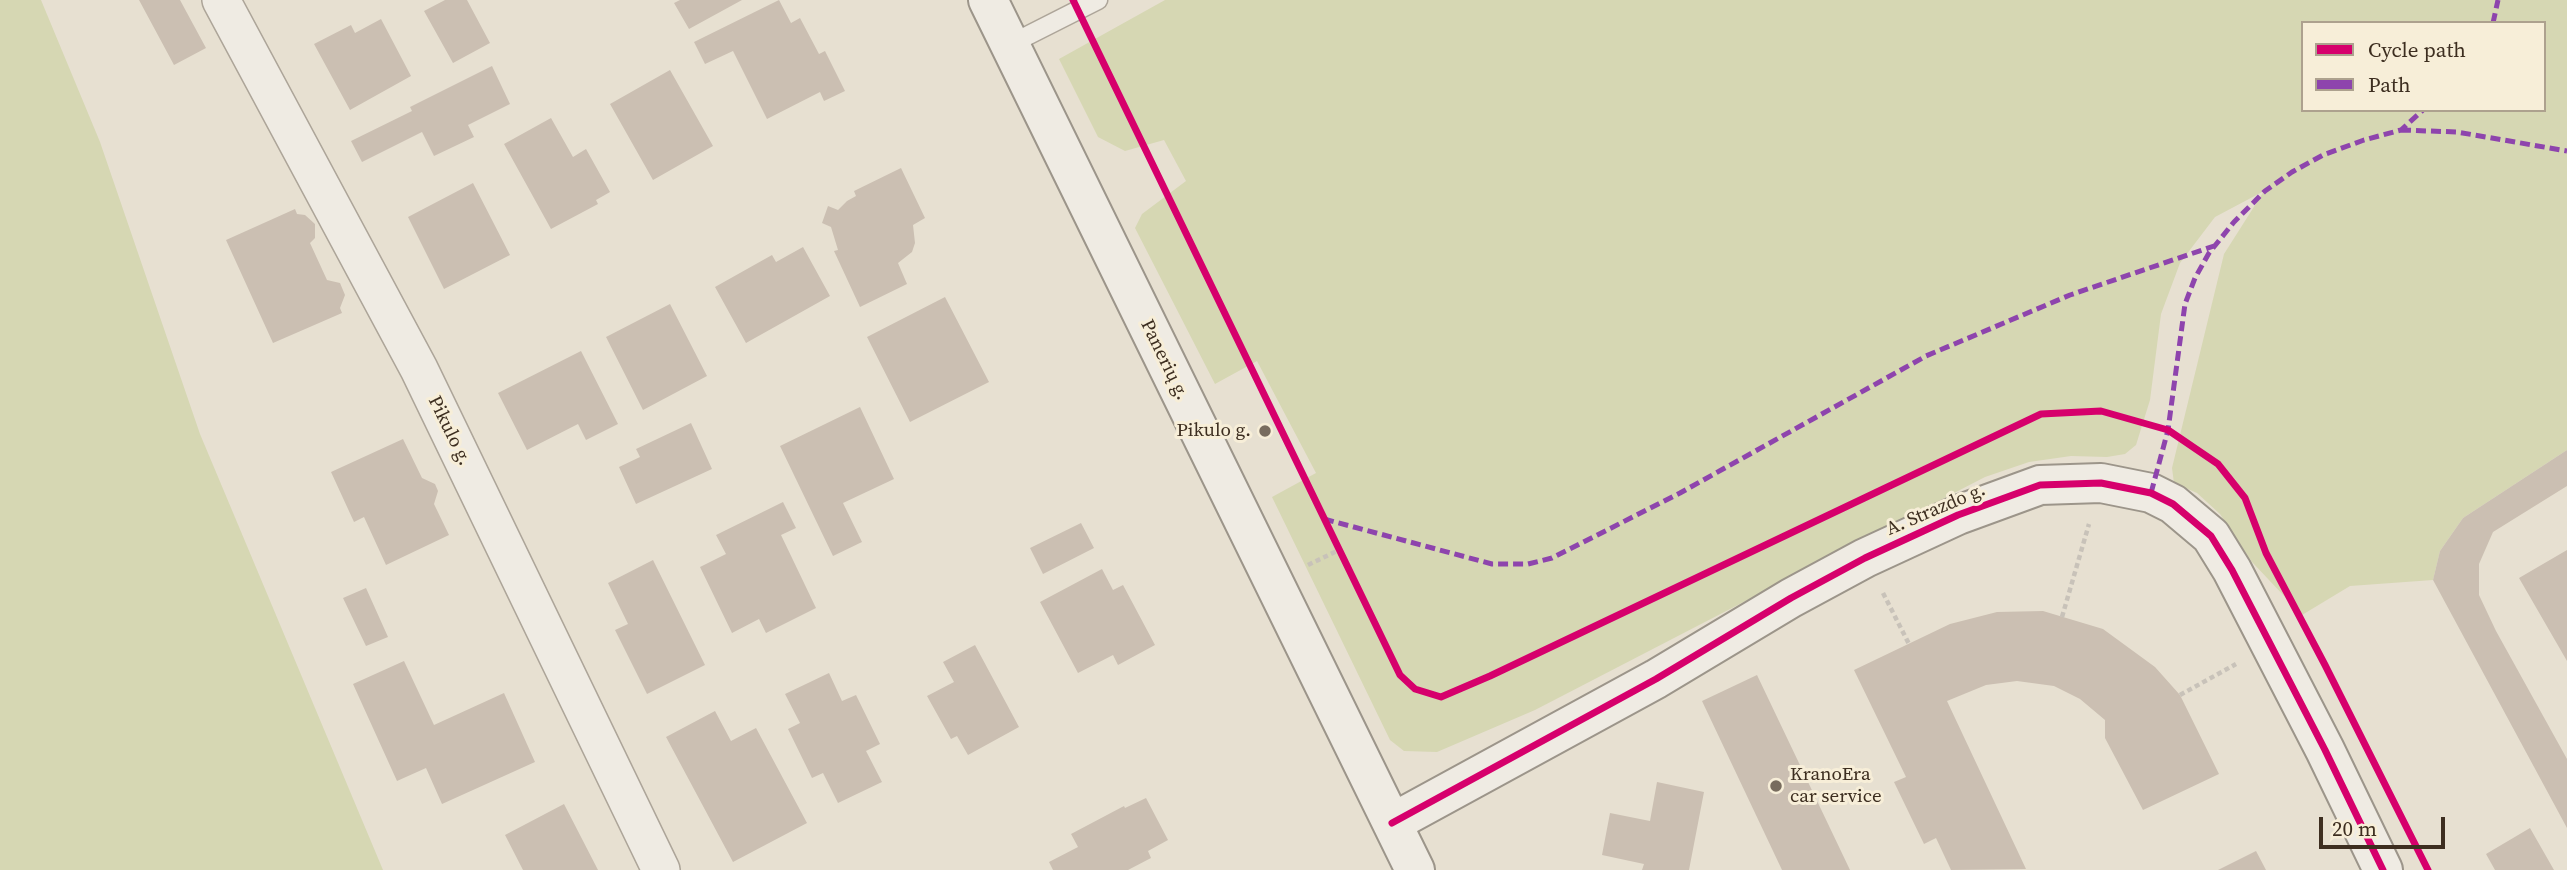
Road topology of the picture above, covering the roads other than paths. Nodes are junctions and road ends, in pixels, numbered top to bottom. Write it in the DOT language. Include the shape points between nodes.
graph roads {
  1 [pos="221,0"];
  2 [pos="988,0"];
  3 [pos="1098,0"];
  4 [pos="1010,44"];
  5 [pos="1392,823"];
  6 [pos="662,870"];
  7 [pos="1415,870"];
  8 [pos="2383,870"];
  1 -- 6 [label="street, Pikulo g." via="419,369"];
  2 -- 4 [label="street, Panerių g."];
  3 -- 4 [label="lane"];
  4 -- 5 [label="street, Panerių g."];
  5 -- 7 [label="street, Panerių g."];
  5 -- 8 [label="street, A. Strazdo g." via="1865,558 1958,515 2040,485 2101,483 2151,493 2211,536"];
}
